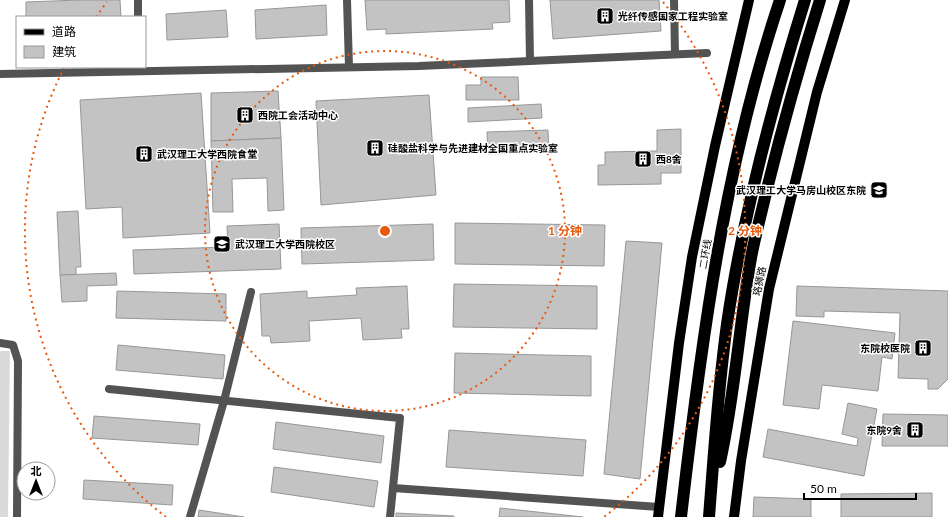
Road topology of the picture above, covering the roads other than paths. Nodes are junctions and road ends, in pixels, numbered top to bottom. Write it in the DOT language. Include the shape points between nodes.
graph roads {
  1 [pos="138,0"];
  2 [pos="347,0"];
  3 [pos="529,0"];
  4 [pos="674,0"];
  5 [pos="749,0"];
  6 [pos="780,0"];
  7 [pos="805,0"];
  8 [pos="820,0"];
  9 [pos="845,0"];
  10 [pos="138,16"];
  11 [pos="707,53"];
  12 [pos="674,54"];
  13 [pos="530,61"];
  14 [pos="349,67"];
  15 [pos="140,69"];
  16 [pos="0,74"];
  17 [pos="251,292"];
  18 [pos="0,343"];
  19 [pos="109,389"];
  20 [pos="224,401"];
  21 [pos="393,488"];
  22 [pos="659,512"];
  23 [pos="710,515"];
  24 [pos="17,517"];
  25 [pos="190,517"];
  26 [pos="390,517"];
  27 [pos="681,517"];
  28 [pos="734,517"];
  1 -- 10 [label="street"];
  2 -- 14 [label="street"];
  3 -- 13 [label="street"];
  4 -- 12 [label="street"];
  5 -- 22 [label="main road" via="692,257"];
  6 -- 27 [label="highway, 二环线" via="738,153 718,250 705,323"];
  7 -- 23 [label="highway" via="779,83 740,250 727,324"];
  8 -- 23 [label="highway" via="792,94 751,256 728,426"];
  9 -- 28 [label="main road, 珞狮路" via="817,92 769,289"];
  11 -- 12 [label="street"];
  12 -- 13 [label="street"];
  13 -- 14 [label="street"];
  14 -- 15 [label="street"];
  15 -- 16 [label="street"];
  17 -- 20 [label="street"];
  18 -- 24 [label="street" via="12,345 18,361"];
  19 -- 20 [label="street"];
  20 -- 21 [label="street" via="400,418"];
  20 -- 25 [label="street"];
  21 -- 22 [label="street"];
  21 -- 26 [label="street"];
}
